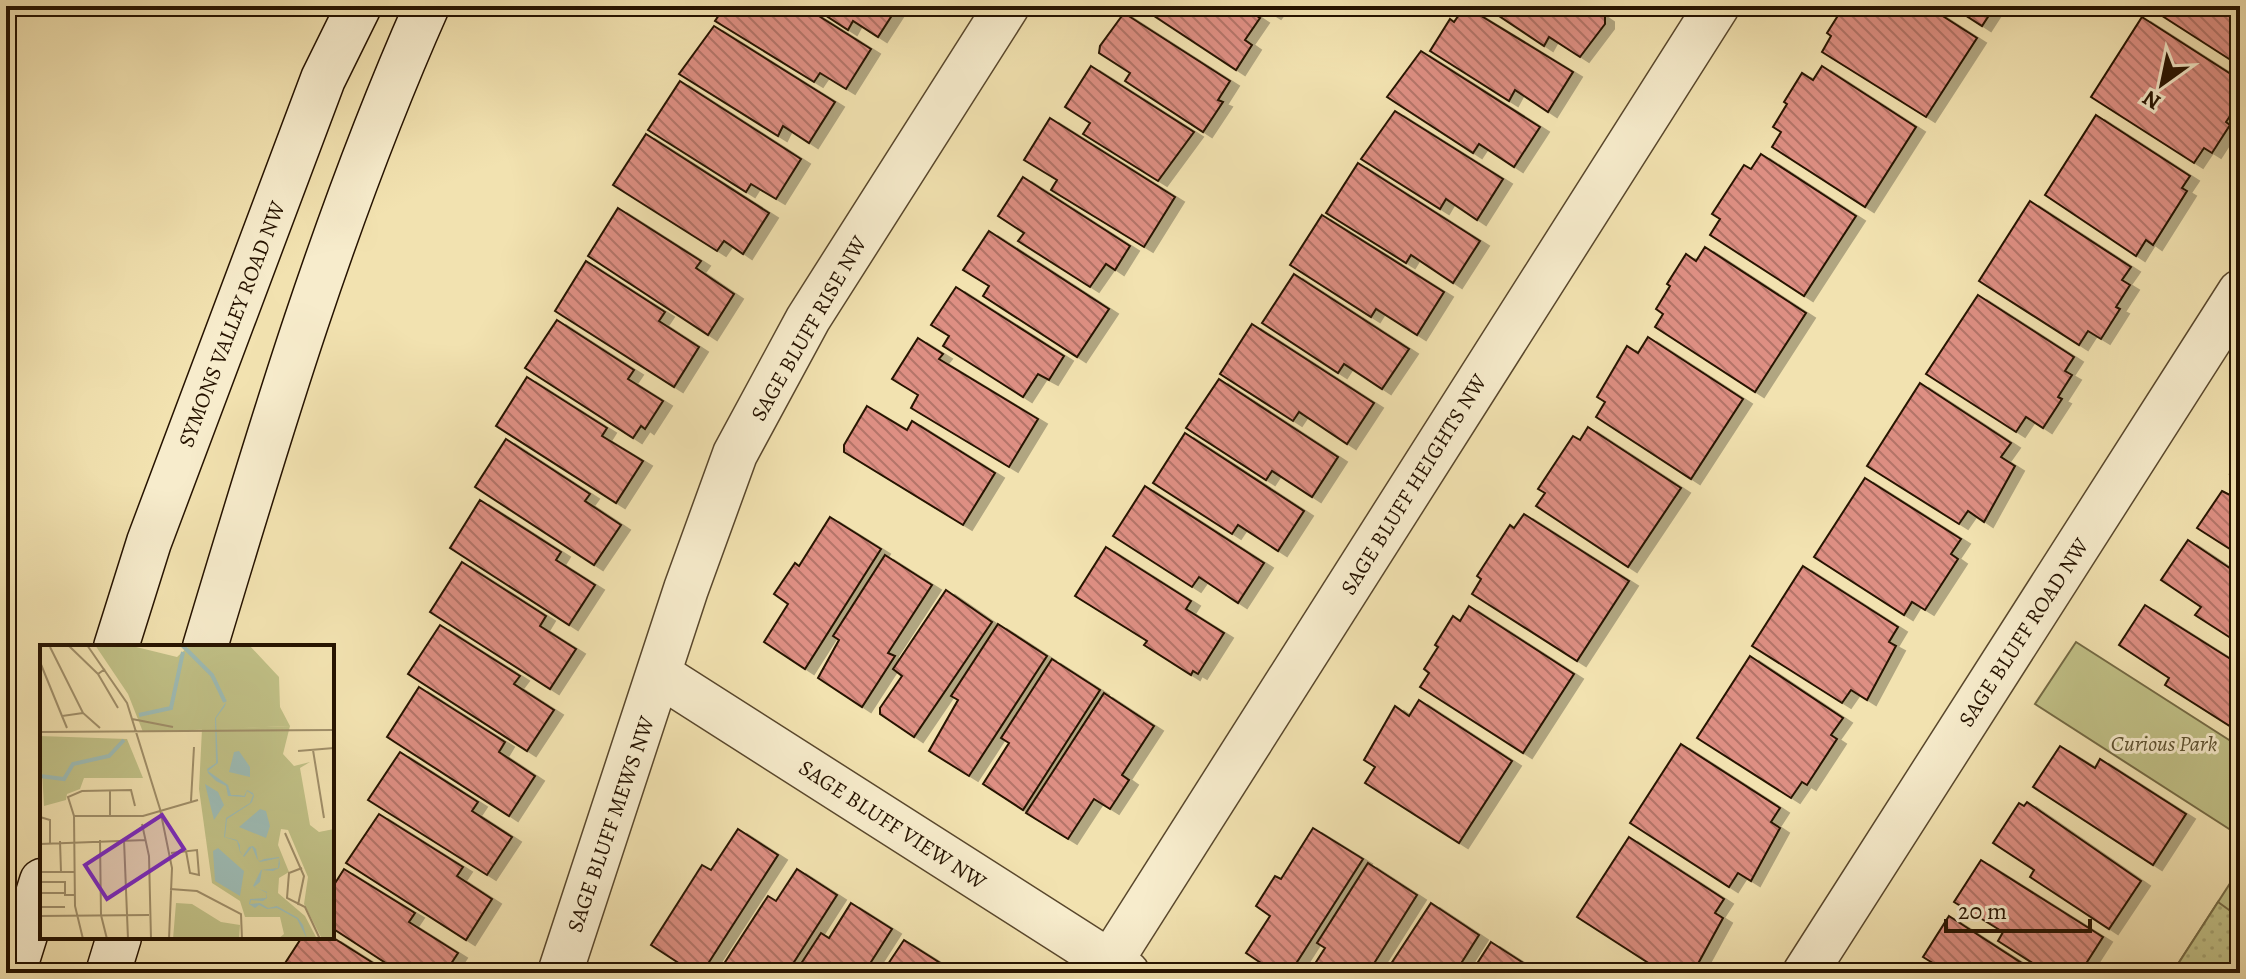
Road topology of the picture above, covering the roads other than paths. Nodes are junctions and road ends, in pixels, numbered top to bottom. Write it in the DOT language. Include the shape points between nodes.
graph roads {
  1 [pos="359,6"];
  2 [pos="427,6"];
  3 [pos="1007,6"];
  4 [pos="1717,6"];
  5 [pos="2240,292"];
  6 [pos="117,645"];
  7 [pos="206,645"];
  8 [pos="660,675"];
  9 [pos="40,887"];
  10 [pos="118,939"];
  11 [pos="1118,968"];
  12 [pos="13,973"];
  13 [pos="108,973"];
  14 [pos="560,973"];
  15 [pos="1805,973"];
  1 -- 6 [label="street, SYMONS VALLEY ROAD NW" via="323,79 149,542"];
  2 -- 7 [label="street" via="349,197 271,426"];
  3 -- 8 [label="street, SAGE BLUFF RISE NW" via="808,319 735,454"];
  4 -- 11 [label="street, SAGE BLUFF HEIGHTS NW"];
  5 -- 15 [label="street, SAGE BLUFF ROAD NW"];
  8 -- 11 [label="street, SAGE BLUFF VIEW NW"];
  8 -- 14 [label="street, SAGE BLUFF MEWS NW"];
  9 -- 12 [label="street"];
  10 -- 13 [label="street"];
}
